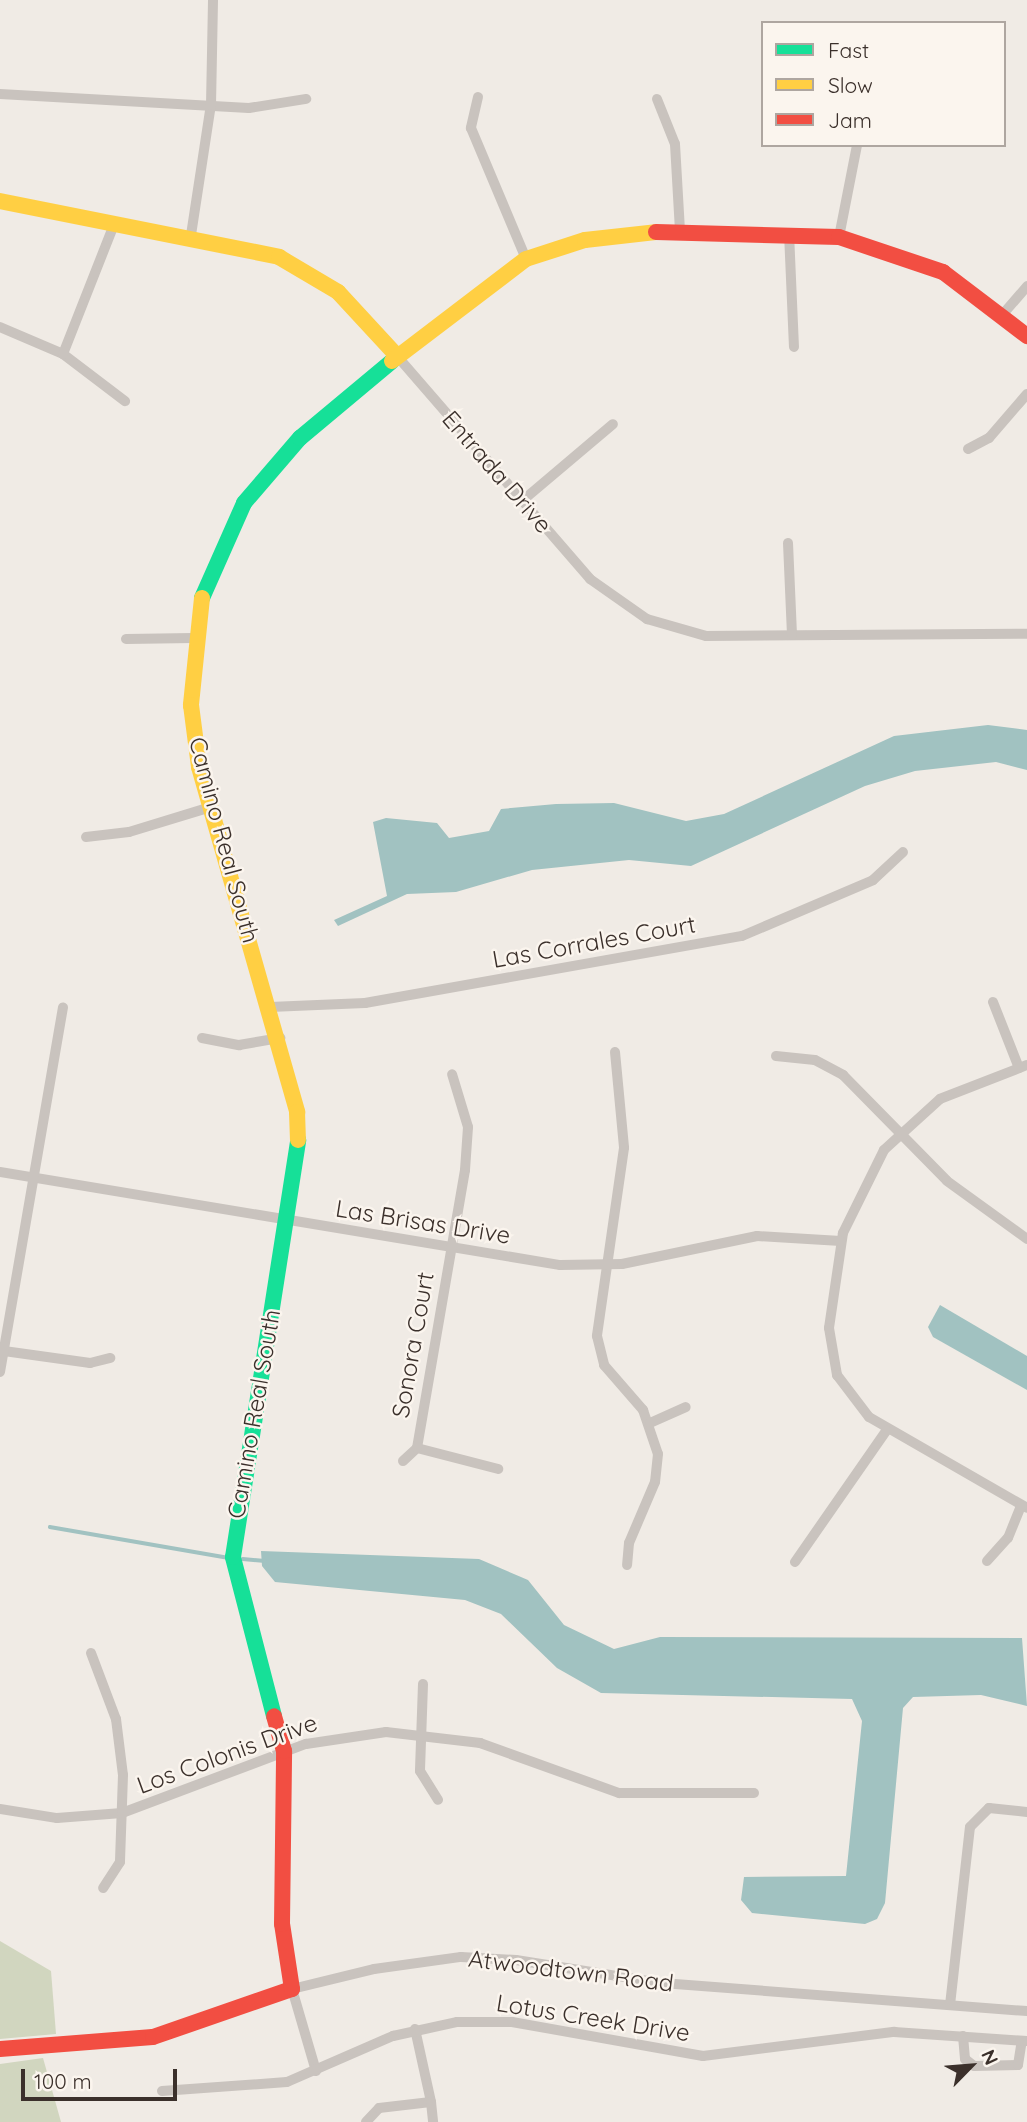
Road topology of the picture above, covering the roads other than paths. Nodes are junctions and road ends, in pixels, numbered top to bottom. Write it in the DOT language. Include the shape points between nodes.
graph roads {
  1 [pos="214,0"];
  2 [pos="0,94"];
  3 [pos="478,97"];
  4 [pos="306,99"];
  5 [pos="657,100"];
  6 [pos="211,105"];
  7 [pos="857,147"];
  8 [pos="0,201"];
  9 [pos="115,222"];
  10 [pos="680,231"];
  11 [pos="789,233"];
  12 [pos="191,235"];
  13 [pos="839,237"];
  14 [pos="526,259"];
  15 [pos="1027,286"];
  16 [pos="1003,314"];
  17 [pos="0,327"];
  18 [pos="1027,336"];
  19 [pos="794,347"];
  20 [pos="63,354"];
  21 [pos="397,356"];
  22 [pos="1027,394"];
  23 [pos="125,401"];
  24 [pos="613,424"];
  25 [pos="968,449"];
  26 [pos="522,501"];
  27 [pos="788,543"];
  28 [pos="1027,634"];
  29 [pos="792,635"];
  30 [pos="193,638"];
  31 [pos="125,639"];
  32 [pos="211,807"];
  33 [pos="86,836"];
  34 [pos="902,852"];
  35 [pos="993,1002"];
  36 [pos="63,1007"];
  37 [pos="270,1007"];
  38 [pos="202,1038"];
  39 [pos="280,1038"];
  40 [pos="615,1052"];
  41 [pos="776,1056"];
  42 [pos="1023,1066"];
  43 [pos="452,1074"];
  44 [pos="901,1131"];
  45 [pos="0,1172"];
  46 [pos="33,1177"];
  47 [pos="288,1221"];
  48 [pos="1027,1238"];
  49 [pos="841,1241"];
  50 [pos="452,1248"];
  51 [pos="608,1265"];
  52 [pos="4,1351"];
  53 [pos="110,1358"];
  54 [pos="0,1373"];
  55 [pos="686,1407"];
  56 [pos="650,1423"];
  57 [pos="886,1431"];
  58 [pos="417,1448"];
  59 [pos="403,1461"];
  60 [pos="498,1469"];
  61 [pos="1024,1507"];
  62 [pos="988,1561"];
  63 [pos="795,1562"];
  64 [pos="627,1565"];
  65 [pos="92,1653"];
  66 [pos="423,1684"];
  67 [pos="421,1733"];
  68 [pos="284,1751"];
  69 [pos="754,1793"];
  70 [pos="438,1800"];
  71 [pos="0,1809"];
  72 [pos="1027,1812"];
  73 [pos="122,1813"];
  74 [pos="103,1888"];
  75 [pos="292,1989"];
  76 [pos="950,2005"];
  77 [pos="1027,2011"];
  78 [pos="415,2029"];
  79 [pos="963,2036"];
  80 [pos="1025,2041"];
  81 [pos="0,2049"];
  82 [pos="316,2071"];
  83 [pos="162,2091"];
  84 [pos="431,2102"];
  85 [pos="366,2122"];
  86 [pos="433,2122"];
  1 -- 6 [label="street"];
  2 -- 6 [label="street"];
  3 -- 14 [label="street" via="471,128"];
  4 -- 6 [label="street" via="249,108"];
  5 -- 10 [label="street" via="675,144"];
  6 -- 12 [label="street"];
  7 -- 13 [label="street"];
  8 -- 9 [label="street, Entrada Drive"];
  9 -- 12 [label="street, Entrada Drive"];
  9 -- 20 [label="street"];
  10 -- 11 [label="street, Camino Real South"];
  10 -- 14 [label="street, Camino Real South" via="584,240"];
  11 -- 13 [label="street, Camino Real South"];
  11 -- 19 [label="street"];
  12 -- 21 [label="street, Entrada Drive" via="243,244 301,267 357,309"];
  13 -- 16 [label="street, Camino Real South" via="916,259"];
  14 -- 21 [label="street, Camino Real South"];
  15 -- 16 [label="street"];
  16 -- 18 [label="street, Camino Real South"];
  17 -- 20 [label="street"];
  20 -- 23 [label="street"];
  21 -- 26 [label="street, Entrada Drive"];
  21 -- 30 [label="street, Camino Real South" via="300,438 255,488 214,561"];
  22 -- 25 [label="street" via="989,438"];
  24 -- 26 [label="street"];
  26 -- 29 [label="street, Entrada Drive" via="590,579 647,619 706,636"];
  27 -- 29 [label="street"];
  28 -- 29 [label="street, Entrada Drive"];
  30 -- 31 [label="street"];
  30 -- 32 [label="street, Camino Real South" via="194,737"];
  32 -- 33 [label="street" via="129,832"];
  32 -- 37 [label="street, Camino Real South"];
  34 -- 37 [label="street, Las Corrales Court" via="873,880 742,936 365,1003"];
  35 -- 42 [label="street"];
  36 -- 46 [label="street"];
  37 -- 39 [label="street, Camino Real South"];
  38 -- 39 [label="street" via="239,1045"];
  39 -- 47 [label="street, Camino Real South" via="298,1112"];
  40 -- 51 [label="street" via="624,1148"];
  41 -- 44 [label="street" via="827,1065 863,1090"];
  42 -- 44 [label="street" via="956,1090"];
  43 -- 50 [label="street, Sonora Court" via="468,1135"];
  44 -- 48 [label="street" via="967,1199"];
  44 -- 49 [label="street" via="870,1170"];
  45 -- 46 [label="street, Las Brisas Drive"];
  46 -- 47 [label="street, Las Brisas Drive"];
  46 -- 52 [label="street"];
  47 -- 50 [label="street, Las Brisas Drive"];
  47 -- 68 [label="street, Camino Real South" via="233,1533 240,1604"];
  49 -- 51 [label="street, Las Brisas Drive" via="757,1236"];
  49 -- 57 [label="street" via="829,1328 832,1360 845,1388"];
  50 -- 51 [label="street, Las Brisas Drive" via="560,1265"];
  50 -- 58 [label="street, Sonora Court"];
  51 -- 56 [label="street" via="599,1351"];
  52 -- 53 [label="street" via="90,1363"];
  52 -- 54 [label="street"];
  55 -- 56 [label="street"];
  56 -- 64 [label="street" via="658,1454 656,1482 629,1543"];
  57 -- 61 [label="street"];
  57 -- 63 [label="street"];
  58 -- 59 [label="street"];
  58 -- 60 [label="street, Sonora Court"];
  61 -- 62 [label="street" via="1009,1538"];
  65 -- 73 [label="street" via="116,1719"];
  66 -- 67 [label="street"];
  67 -- 68 [label="street, Los Colonis Drive" via="356,1734"];
  67 -- 69 [label="street, Los Colonis Drive" via="480,1743 619,1793"];
  67 -- 70 [label="street" via="422,1781"];
  68 -- 73 [label="street, Los Colonis Drive"];
  68 -- 75 [label="street, Camino Real South" via="288,1827 282,1924"];
  71 -- 73 [label="street, Los Colonis Drive" via="57,1818"];
  72 -- 76 [label="street" via="989,1808 970,1827"];
  73 -- 74 [label="street" via="120,1862"];
  75 -- 76 [label="street, Atwoodtown Road" via="374,1969 489,1957 662,1983"];
  75 -- 81 [label="street, Atwoodtown Road" via="153,2037"];
  75 -- 82 [label="street, Camino Real South"];
  76 -- 77 [label="street, Atwoodtown Road"];
  78 -- 79 [label="street, Lotus Creek Drive" via="512,2022 703,2056 861,2034"];
  78 -- 82 [label="street, Lotus Creek Drive"];
  78 -- 84 [label="street"];
  79 -- 80 [label="street, Lotus Creek Drive"];
  79 -- 80 [label="street" via="965,2059 974,2066 1018,2066"];
  82 -- 83 [label="street, Lotus Creek Drive" via="273,2084"];
  84 -- 85 [label="street" via="379,2108"];
  84 -- 86 [label="street"];
}
